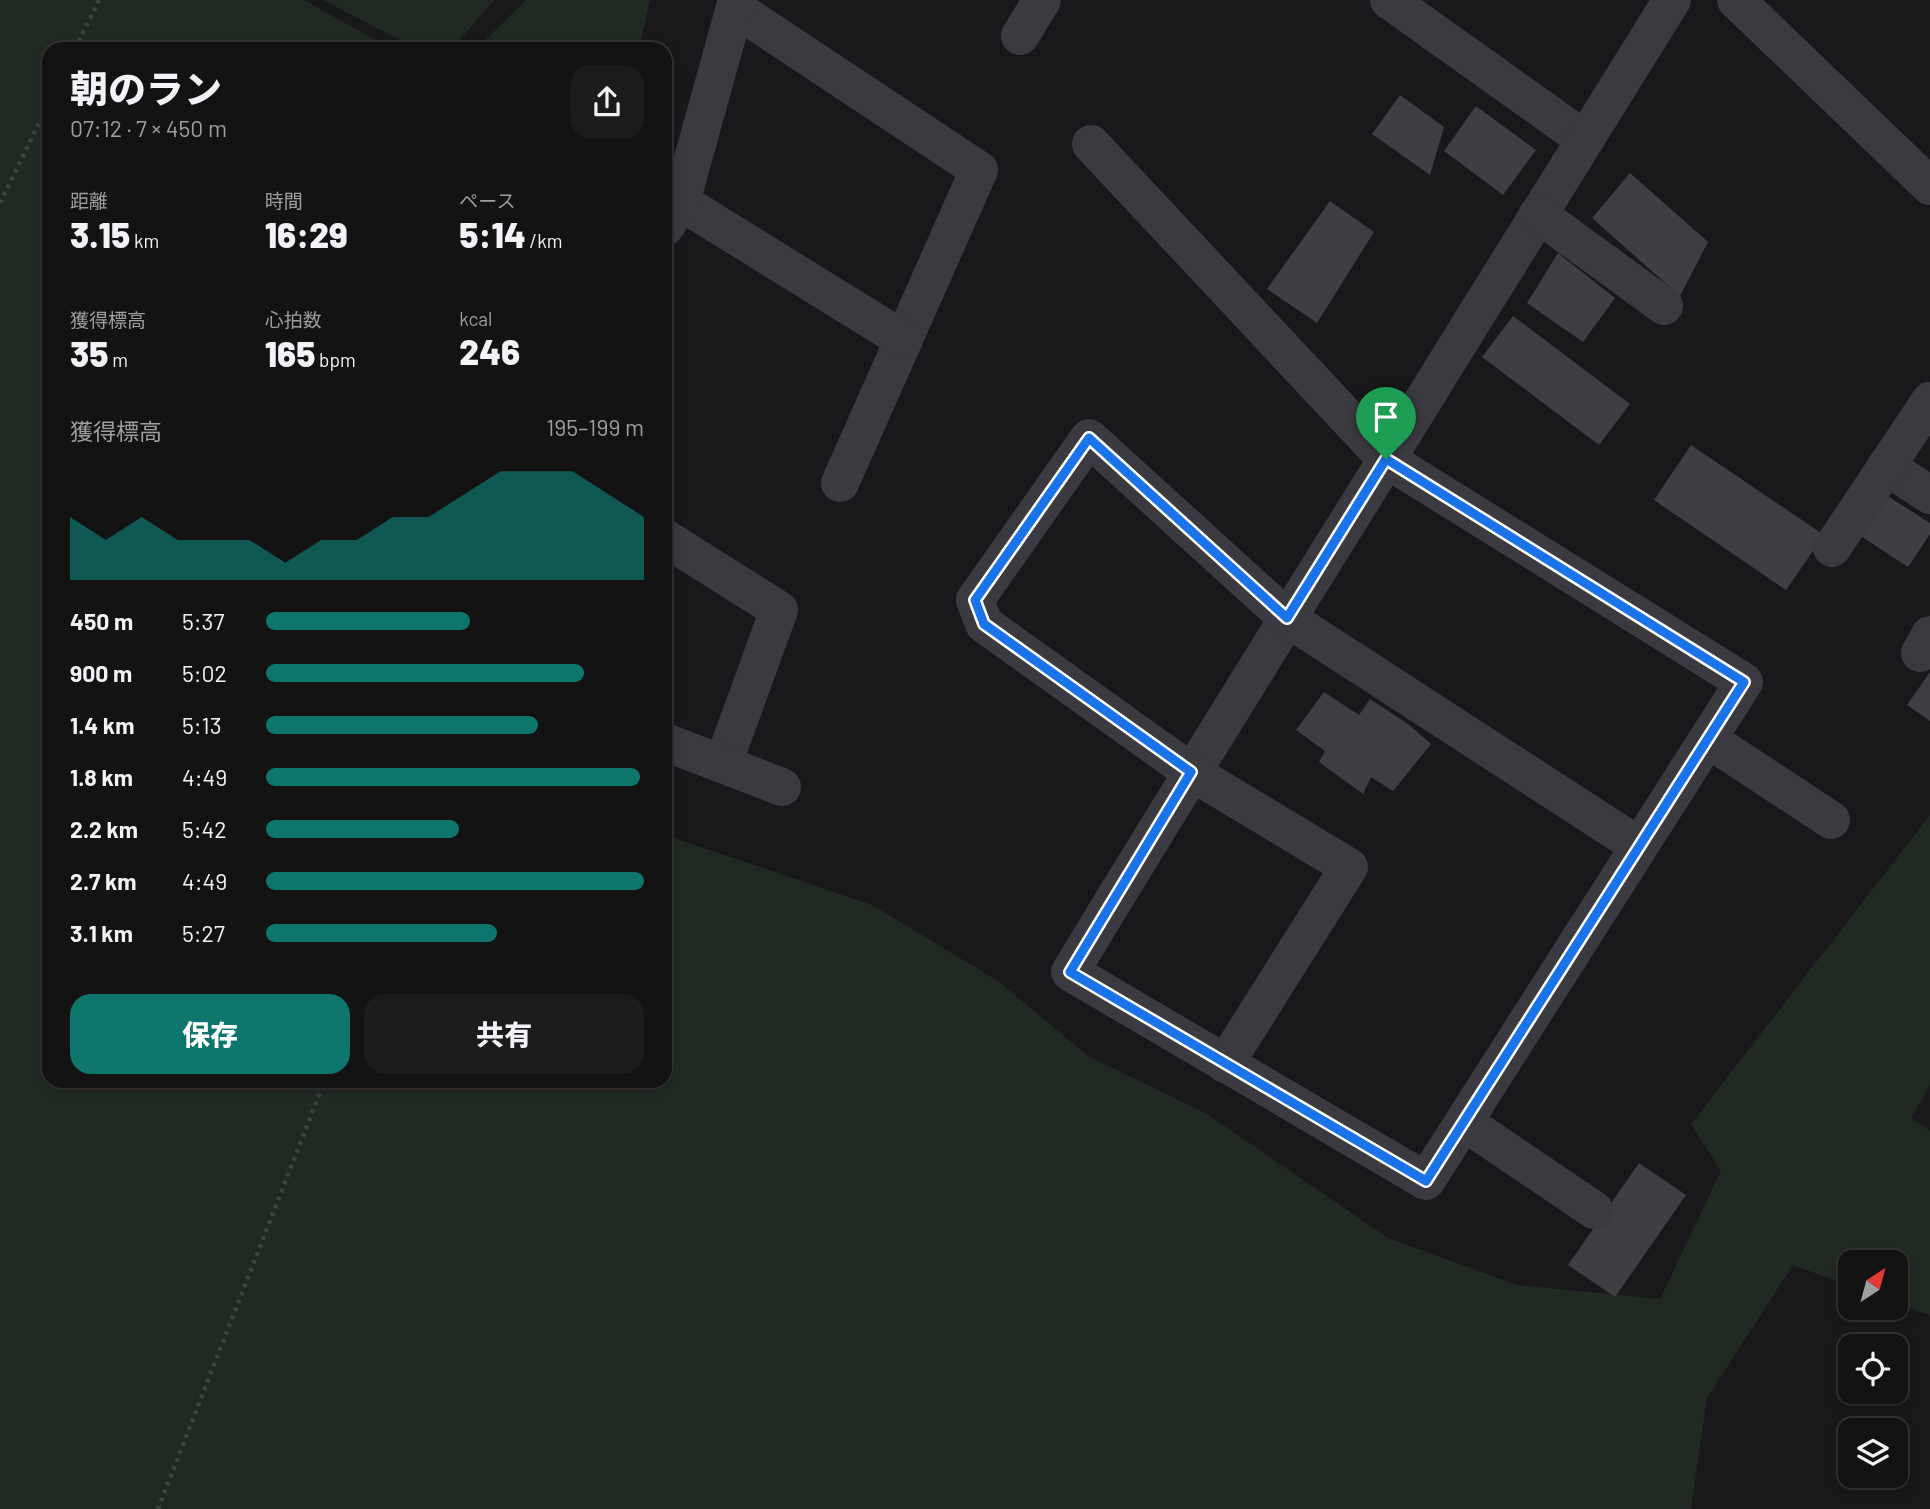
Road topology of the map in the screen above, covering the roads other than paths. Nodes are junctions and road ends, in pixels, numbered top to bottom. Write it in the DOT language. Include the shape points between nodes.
graph roads {
  1 [pos="1042,0"];
  2 [pos="1389,0"];
  3 [pos="1672,0"];
  4 [pos="1736,0"];
  5 [pos="736,5"];
  6 [pos="1020,36"];
  7 [pos="1584,139"];
  8 [pos="1091,144"];
  9 [pos="1930,186"];
  10 [pos="673,214"];
  11 [pos="1538,214"];
  12 [pos="1664,306"];
  13 [pos="904,340"];
  14 [pos="1930,401"];
  15 [pos="1386,459"];
  16 [pos="1886,466"];
  17 [pos="839,484"];
  18 [pos="1930,495"];
  19 [pos="672,542"];
  20 [pos="1832,548"];
  21 [pos="1287,618"];
  22 [pos="1707,739"];
  23 [pos="672,745"];
  24 [pos="723,764"];
  25 [pos="1191,772"];
  26 [pos="782,787"];
  27 [pos="1831,820"];
  28 [pos="1639,846"];
  29 [pos="1224,1064"];
  30 [pos="1464,1122"];
  31 [pos="1594,1209"];
  1 -- 6 [label="street"];
  2 -- 7 [label="street"];
  3 -- 7 [label="street"];
  4 -- 9 [label="street"];
  5 -- 10 [label="street"];
  5 -- 13 [label="street" via="979,170"];
  7 -- 11 [label="street"];
  8 -- 15 [label="street"];
  10 -- 13 [label="street"];
  11 -- 12 [label="street"];
  11 -- 15 [label="street"];
  13 -- 17 [label="street"];
  14 -- 16 [label="street"];
  15 -- 21 [label="street"];
  15 -- 22 [label="street" via="1744,682"];
  16 -- 18 [label="street"];
  16 -- 20 [label="street"];
  19 -- 24 [label="street" via="779,610"];
  21 -- 25 [label="street"];
  21 -- 25 [label="street" via="1089,438 975,600 984,624"];
  21 -- 28 [label="street"];
  22 -- 27 [label="street"];
  22 -- 28 [label="street"];
  23 -- 24 [label="street"];
  24 -- 26 [label="street"];
  25 -- 29 [label="street" via="1070,972"];
  25 -- 29 [label="street" via="1349,867"];
  28 -- 30 [label="street"];
  29 -- 30 [label="street" via="1426,1181"];
  30 -- 31 [label="street"];
}
